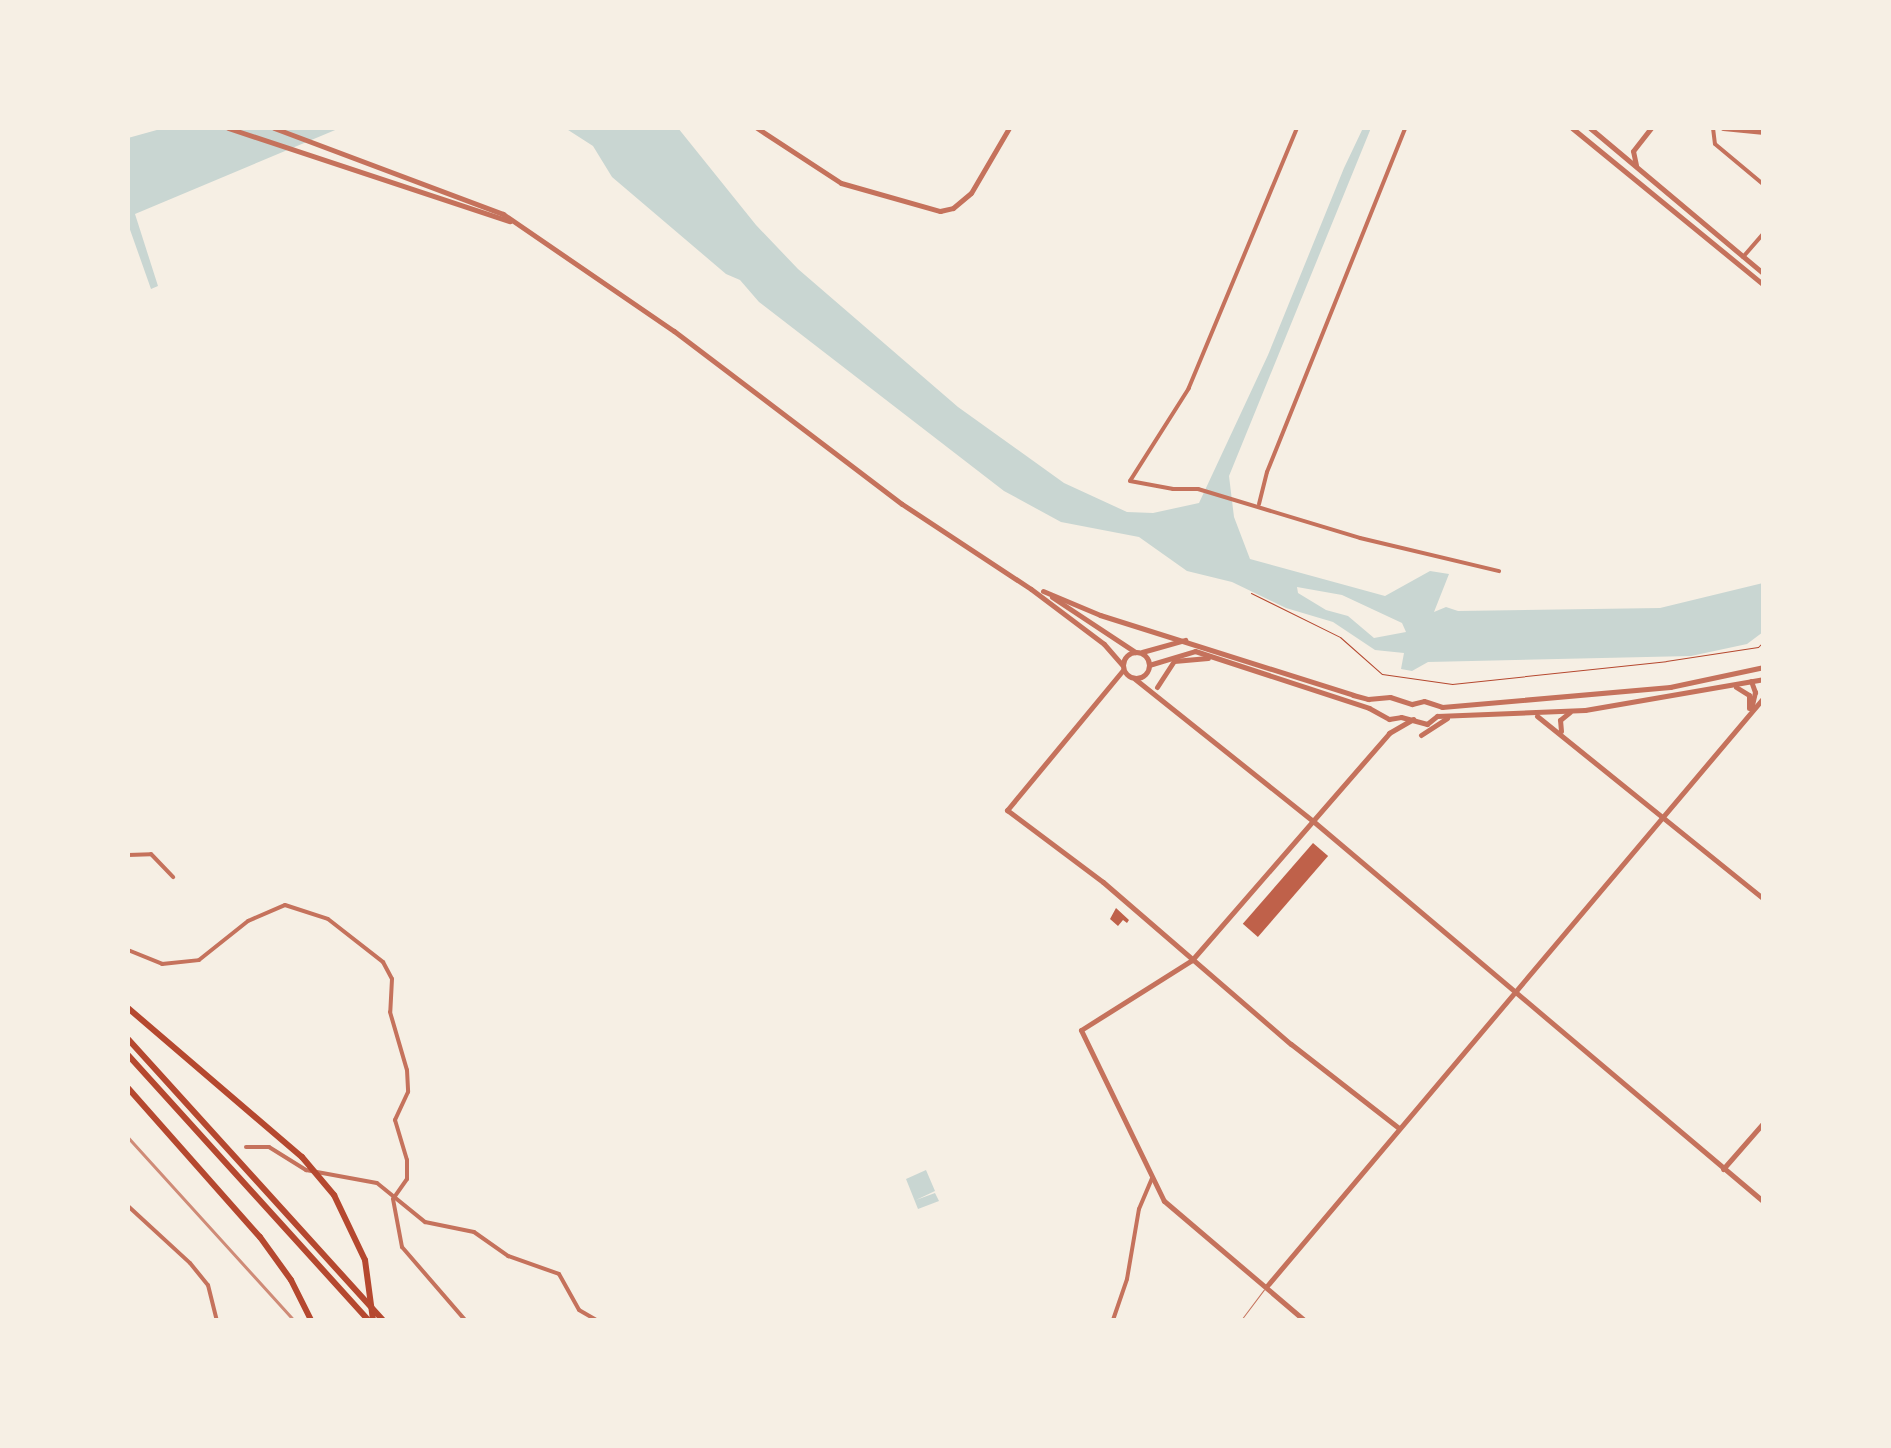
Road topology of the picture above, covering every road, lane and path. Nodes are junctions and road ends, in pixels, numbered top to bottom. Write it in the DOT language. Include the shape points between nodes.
graph roads {
  1 [pos="228,128"];
  2 [pos="274,128"];
  3 [pos="757,128"];
  4 [pos="1009,128"];
  5 [pos="1297,128"];
  6 [pos="1405,128"];
  7 [pos="1575,128"];
  8 [pos="1589,128"];
  9 [pos="1651,128"];
  10 [pos="1712,128"];
  11 [pos="1723,128"];
  12 [pos="1764,132"];
  13 [pos="1582,135"];
  14 [pos="1638,168"];
  15 [pos="1764,185"];
  16 [pos="512,222"];
  17 [pos="1764,233"];
  18 [pos="1743,257"];
  19 [pos="1764,274"];
  20 [pos="1764,285"];
  21 [pos="1259,504"];
  22 [pos="1499,570"];
  23 [pos="1031,588"];
  24 [pos="1043,591"];
  25 [pos="1251,593"];
  26 [pos="1188,640"];
  27 [pos="1764,641"];
  28 [pos="1137,652"];
  29 [pos="1222,660"];
  30 [pos="1148,667"];
  31 [pos="1764,667"];
  32 [pos="1123,668"];
  33 [pos="1748,670"];
  34 [pos="1133,678"];
  35 [pos="1764,678"];
  36 [pos="1751,682"];
  37 [pos="1115,685"];
  38 [pos="1733,686"];
  39 [pos="1157,687"];
  40 [pos="1162,697"];
  41 [pos="1764,697"];
  42 [pos="1381,699"];
  43 [pos="1552,700"];
  44 [pos="1434,706"];
  45 [pos="1376,711"];
  46 [pos="1570,712"];
  47 [pos="1552,713"];
  48 [pos="1531,714"];
  49 [pos="1437,716"];
  50 [pos="1451,716"];
  51 [pos="1748,716"];
  52 [pos="1389,719"];
  53 [pos="1413,719"];
  54 [pos="1429,723"];
  55 [pos="1389,733"];
  56 [pos="1562,734"];
  57 [pos="1664,818"];
  58 [pos="1313,821"];
  59 [pos="128,856"];
  60 [pos="174,877"];
  61 [pos="1764,900"];
  62 [pos="128,950"];
  63 [pos="1192,960"];
  64 [pos="1518,994"];
  65 [pos="128,1008"];
  66 [pos="128,1039"];
  67 [pos="128,1055"];
  68 [pos="128,1088"];
  69 [pos="1764,1122"];
  70 [pos="1399,1128"];
  71 [pos="246,1147"];
  72 [pos="1723,1169"];
  73 [pos="1152,1179"];
  74 [pos="393,1200"];
  75 [pos="1764,1202"];
  76 [pos="128,1206"];
  77 [pos="1266,1287"];
  78 [pos="217,1320"];
  79 [pos="310,1320"];
  80 [pos="370,1320"];
  81 [pos="384,1320"];
  82 [pos="465,1320"];
  83 [pos="596,1320"];
  84 [pos="1113,1320"];
  85 [pos="1241,1320"];
  86 [pos="1304,1320"];
  1 -- 16 [label="street"];
  2 -- 16 [label="street" via="454,192"];
  3 -- 4 [label="street" via="842,183 940,211 971,194"];
  5 -- 21 [label="street" via="1189,388 1130,481"];
  6 -- 21 [label="street"];
  7 -- 13 [label="street"];
  8 -- 13 [label="street"];
  8 -- 14 [label="street"];
  9 -- 14 [label="street" via="1633,150"];
  10 -- 15 [label="street" via="1715,144"];
  11 -- 12 [label="street"];
  13 -- 20 [label="street"];
  14 -- 18 [label="street"];
  16 -- 23 [label="street" via="674,330 902,504"];
  17 -- 18 [label="street"];
  18 -- 19 [label="street"];
  21 -- 22 [label="street" via="1360,538"];
  23 -- 24 [label="street"];
  23 -- 32 [label="street" via="1104,644"];
  24 -- 26 [label="street"];
  24 -- 28 [label="street"];
  25 -- 27 [label="path" via="1340,638 1382,674 1452,684 1666,661"];
  26 -- 28 [label="street"];
  26 -- 42 [label="street"];
  28 -- 30 [label="street"];
  28 -- 32 [label="street"];
  29 -- 30 [label="street" via="1195,650"];
  29 -- 39 [label="street" via="1174,661"];
  29 -- 45 [label="street"];
  30 -- 34 [label="street"];
  30 -- 39 [label="street"];
  31 -- 33 [label="street"];
  32 -- 34 [label="street"];
  32 -- 37 [label="street"];
  33 -- 36 [label="street"];
  33 -- 43 [label="street" via="1670,687"];
  34 -- 37 [label="street"];
  34 -- 40 [label="street"];
  35 -- 36 [label="street"];
  36 -- 38 [label="street"];
  36 -- 51 [label="street"];
  37 -- 63 [label="street" via="1007,810"];
  38 -- 46 [label="street"];
  38 -- 51 [label="street" via="1749,695"];
  39 -- 40 [label="street"];
  40 -- 58 [label="street"];
  41 -- 51 [label="street"];
  42 -- 44 [label="street"];
  42 -- 45 [label="street"];
  43 -- 44 [label="street"];
  43 -- 47 [label="street"];
  44 -- 49 [label="street"];
  45 -- 52 [label="street"];
  46 -- 47 [label="street"];
  46 -- 56 [label="street" via="1560,720"];
  47 -- 48 [label="street"];
  48 -- 50 [label="street"];
  48 -- 56 [label="street"];
  49 -- 50 [label="street"];
  49 -- 54 [label="street"];
  50 -- 54 [label="street" via="1421,736"];
  51 -- 57 [label="street"];
  52 -- 53 [label="street"];
  52 -- 55 [label="street"];
  53 -- 54 [label="street"];
  53 -- 55 [label="street"];
  55 -- 58 [label="street"];
  56 -- 57 [label="street"];
  57 -- 61 [label="street"];
  57 -- 64 [label="street"];
  58 -- 63 [label="street"];
  58 -- 64 [label="street"];
  59 -- 60 [label="street" via="151,854"];
  62 -- 74 [label="street" via="162,964 198,960 258,915 285,905 328,919 383,962 392,980 390,1012 408,1092 394,1120 407,1178"];
  63 -- 70 [label="street"];
  63 -- 73 [label="street" via="1081,1030"];
  64 -- 70 [label="street"];
  64 -- 72 [label="street"];
  65 -- 80 [label="highway" via="302,1158 334,1194 365,1260"];
  66 -- 81 [label="highway"];
  67 -- 80 [label="highway"];
  68 -- 79 [label="highway" via="260,1237"];
  69 -- 72 [label="street"];
  70 -- 77 [label="street"];
  71 -- 74 [label="street" via="269,1147 306,1170 377,1183"];
  72 -- 75 [label="street"];
  73 -- 77 [label="street" via="1178,1216"];
  73 -- 84 [label="street"];
  74 -- 82 [label="street" via="402,1247"];
  74 -- 83 [label="street" via="425,1222 474,1232 508,1256 559,1274 580,1310"];
  76 -- 78 [label="street" via="208,1285"];
  77 -- 85 [label="lane"];
  77 -- 86 [label="street"];
}
